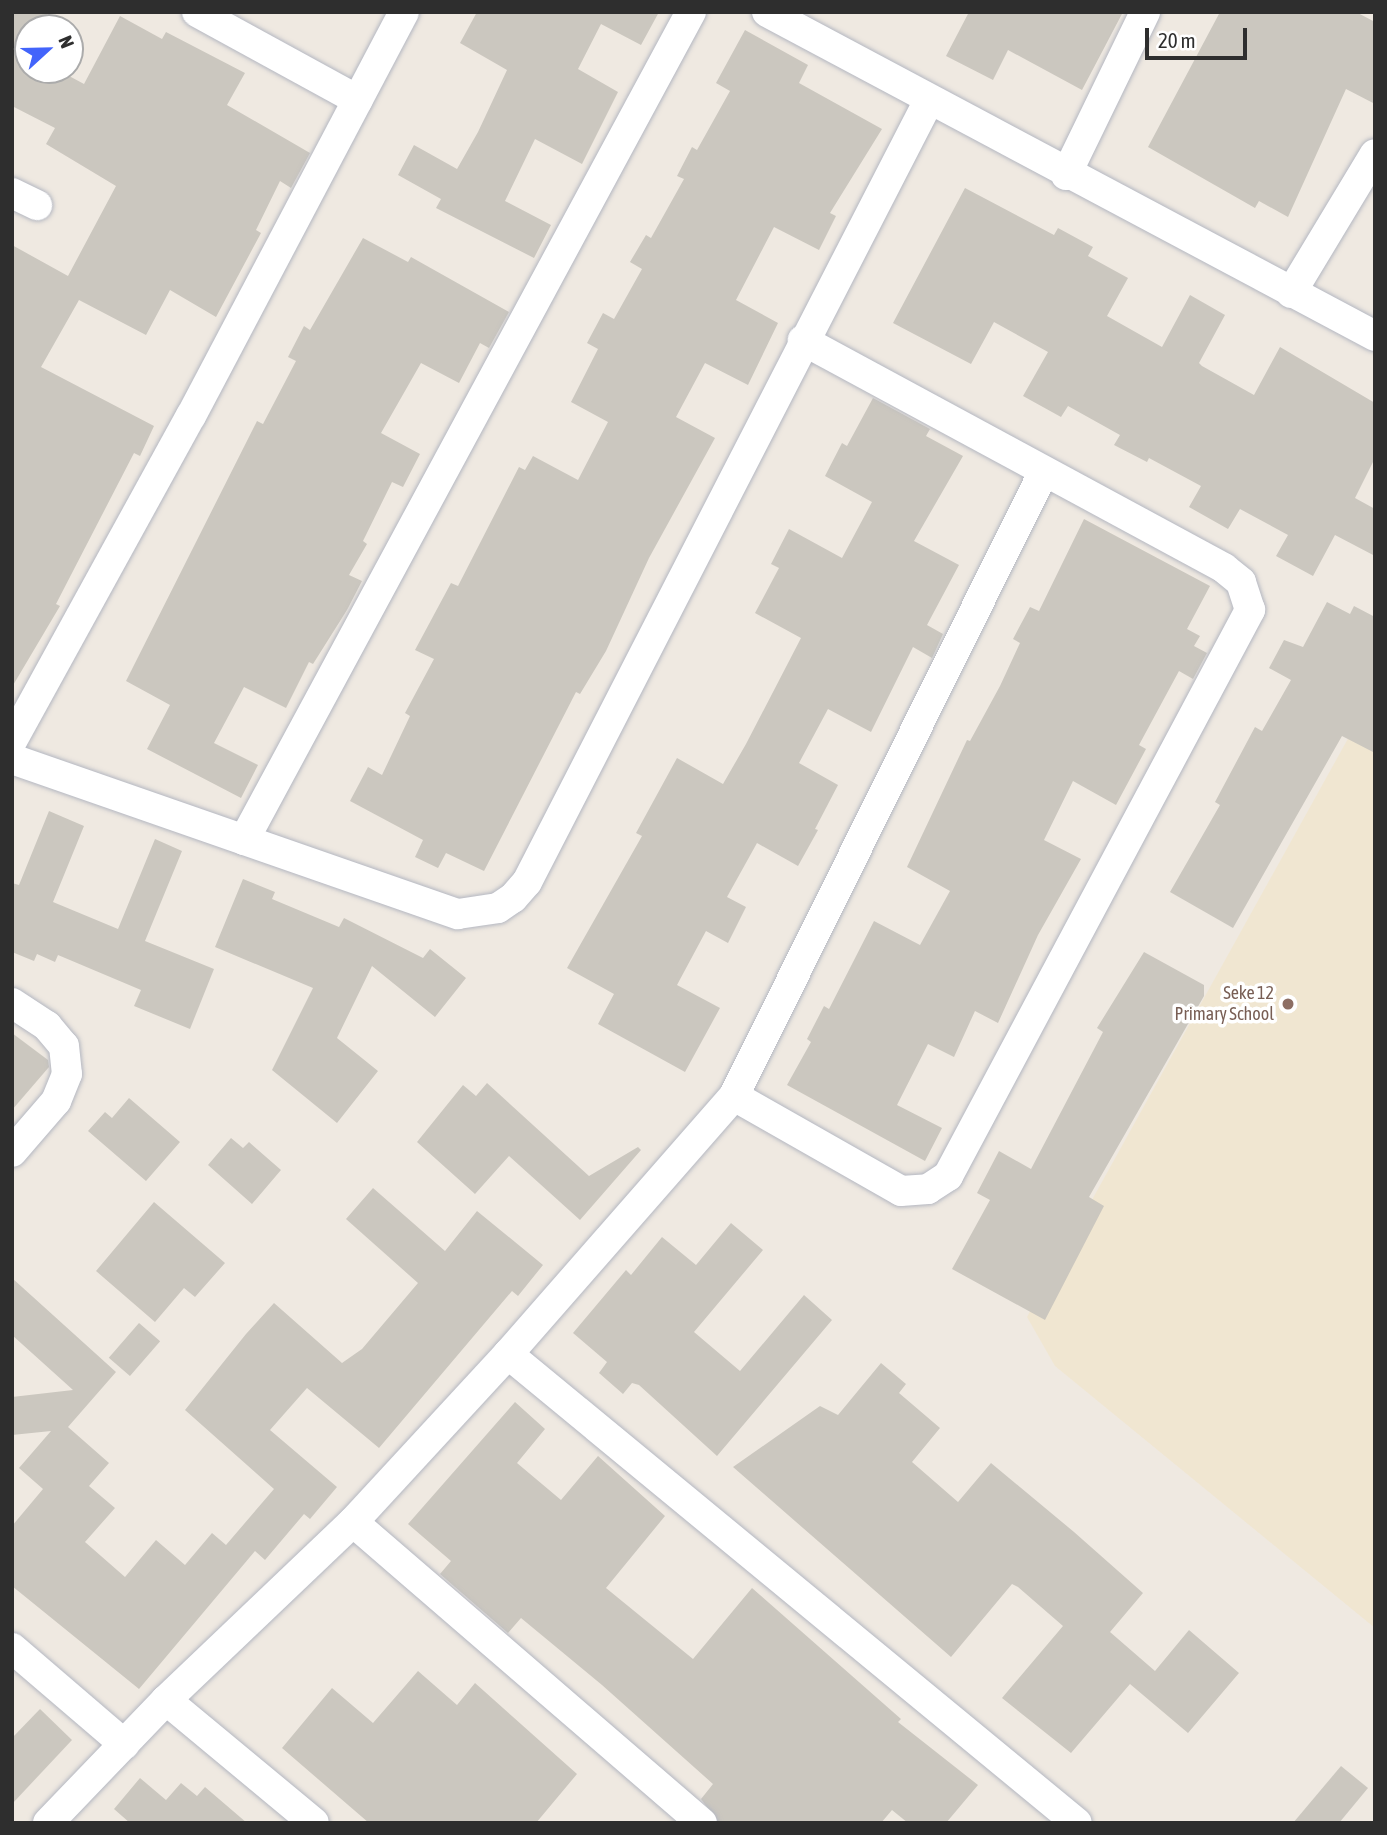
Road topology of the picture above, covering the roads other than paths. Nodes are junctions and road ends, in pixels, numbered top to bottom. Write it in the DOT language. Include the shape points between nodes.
graph roads {
  1 [pos="197,12"];
  2 [pos="404,12"];
  3 [pos="691,12"];
  4 [pos="767,12"];
  5 [pos="1145,12"];
  6 [pos="358,100"];
  7 [pos="929,100"];
  8 [pos="1375,154"];
  9 [pos="1066,175"];
  10 [pos="1291,293"];
  11 [pos="1375,336"];
  12 [pos="803,340"];
  13 [pos="1043,473"];
  14 [pos="12,741"];
  15 [pos="12,759"];
  16 [pos="244,840"];
  17 [pos="12,1003"];
  18 [pos="734,1096"];
  19 [pos="12,1152"];
  20 [pos="508,1354"];
  21 [pos="353,1522"];
  22 [pos="12,1647"];
  23 [pos="166,1700"];
  24 [pos="124,1744"];
  25 [pos="48,1823"];
  26 [pos="314,1823"];
  27 [pos="702,1823"];
  28 [pos="1076,1823"];
  1 -- 6 [label="street"];
  2 -- 6 [label="street"];
  3 -- 16 [label="street"];
  4 -- 7 [label="street"];
  5 -- 9 [label="street"];
  6 -- 14 [label="street"];
  7 -- 9 [label="street"];
  7 -- 12 [label="street"];
  8 -- 10 [label="street"];
  9 -- 10 [label="street"];
  10 -- 11 [label="street"];
  12 -- 13 [label="street"];
  12 -- 16 [label="street" via="527,882 513,898 498,908 458,914"];
  13 -- 18 [label="street"];
  13 -- 18 [label="street" via="1224,568 1241,582 1248,597 1243,629 947,1176 928,1189 901,1191"];
  15 -- 16 [label="street"];
  17 -- 19 [label="street" via="47,1026 64,1046 67,1074 56,1101"];
  18 -- 20 [label="street"];
  20 -- 21 [label="street"];
  20 -- 28 [label="street"];
  21 -- 23 [label="street"];
  21 -- 27 [label="street"];
  22 -- 24 [label="street"];
  23 -- 24 [label="street"];
  23 -- 26 [label="street"];
  24 -- 25 [label="street"];
}
